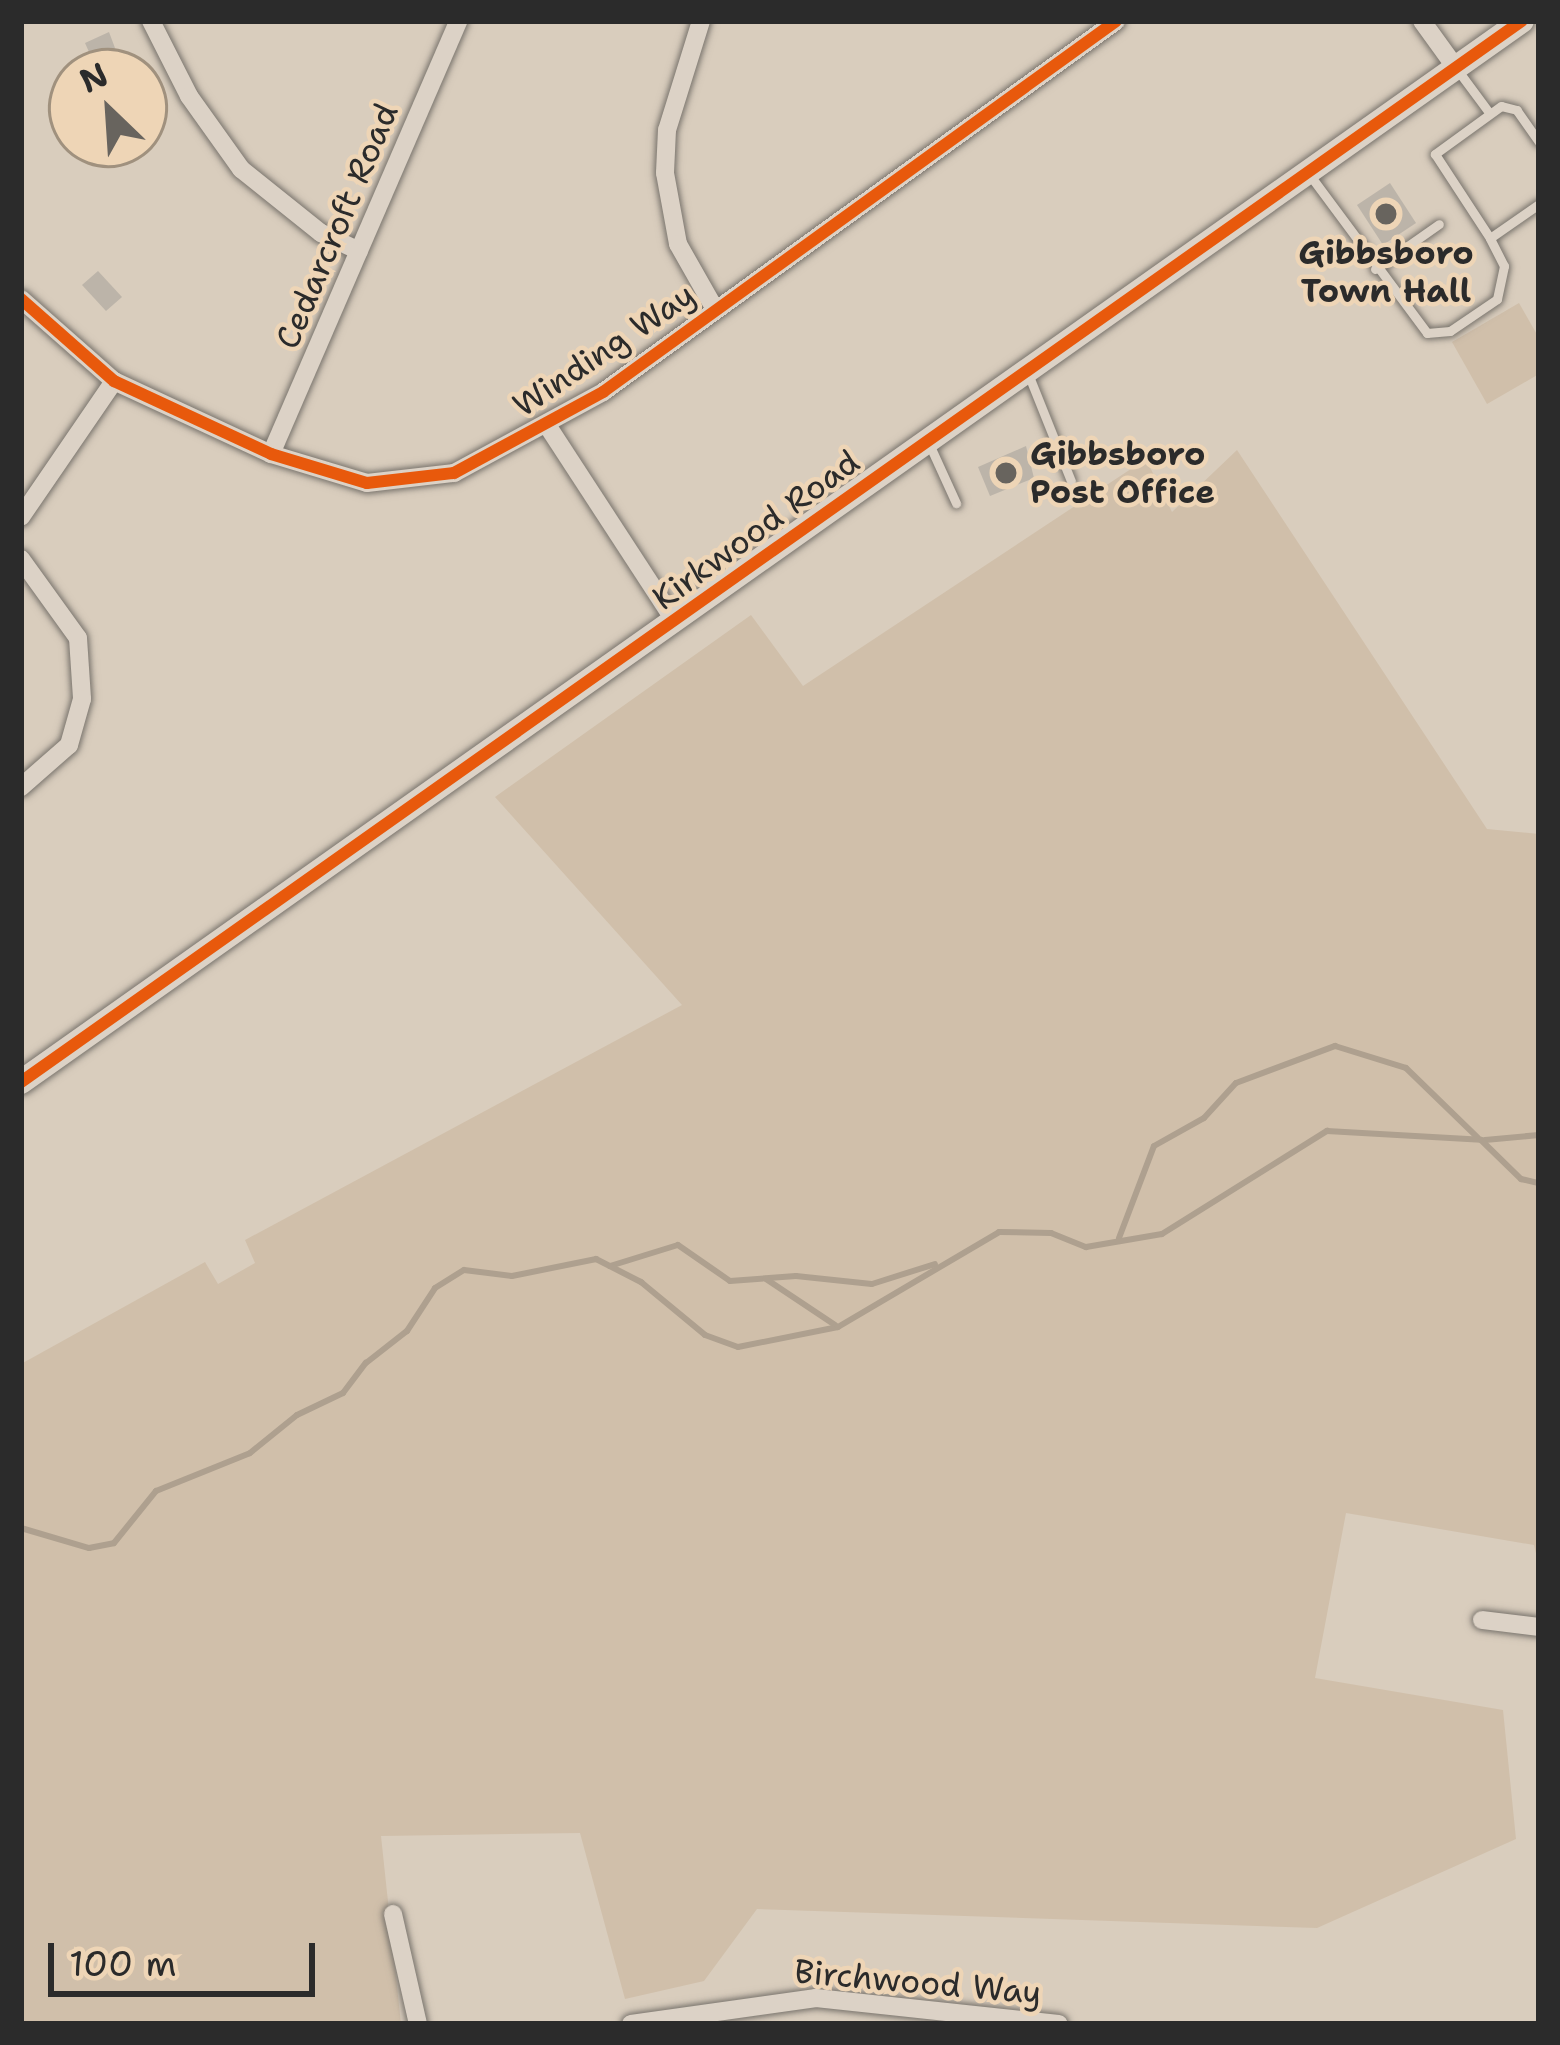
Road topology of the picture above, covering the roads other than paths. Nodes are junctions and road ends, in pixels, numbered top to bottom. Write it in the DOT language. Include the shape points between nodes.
graph roads {
  1 [pos="152,21"];
  2 [pos="458,21"];
  3 [pos="701,21"];
  4 [pos="1115,21"];
  5 [pos="1422,21"];
  6 [pos="1522,21"];
  7 [pos="1456,68"];
  8 [pos="1488,111"];
  9 [pos="1539,142"];
  10 [pos="1309,174"];
  11 [pos="1539,204"];
  12 [pos="1439,224"];
  13 [pos="1490,238"];
  14 [pos="359,250"];
  15 [pos="1375,268"];
  16 [pos="21,299"];
  17 [pos="715,309"];
  18 [pos="1026,371"];
  19 [pos="114,382"];
  20 [pos="547,424"];
  21 [pos="927,441"];
  22 [pos="271,454"];
  23 [pos="1071,481"];
  24 [pos="956,503"];
  25 [pos="21,517"];
  26 [pos="21,559"];
  27 [pos="675,621"];
  28 [pos="21,788"];
  29 [pos="21,1082"];
  30 [pos="1482,1620"];
  31 [pos="1539,1627"];
  32 [pos="393,1914"];
  33 [pos="658,2022"];
  34 [pos="418,2024"];
  35 [pos="631,2024"];
  36 [pos="1059,2024"];
  1 -- 14 [label="street" via="189,96 241,170 321,232"];
  2 -- 14 [label="street, Cedarcroft Road"];
  3 -- 17 [label="street" via="667,130 665,173 678,244"];
  4 -- 17 [label="street, Winding Way"];
  5 -- 7 [label="street"];
  6 -- 7 [label="street, Kirkwood Road"];
  7 -- 8 [label="lane"];
  7 -- 10 [label="street, Kirkwood Road"];
  8 -- 9 [label="lane" via="1514,108"];
  8 -- 13 [label="lane" via="1441,143 1435,157"];
  10 -- 15 [label="lane"];
  10 -- 18 [label="street, Kirkwood Road"];
  11 -- 13 [label="lane"];
  12 -- 15 [label="lane"];
  13 -- 15 [label="lane" via="1503,262 1502,290 1448,333 1417,328"];
  14 -- 22 [label="street, Cedarcroft Road"];
  16 -- 19 [label="street, Winding Way"];
  17 -- 20 [label="street, Winding Way"];
  18 -- 21 [label="street, Kirkwood Road"];
  18 -- 23 [label="lane" via="1047,406 1051,446"];
  19 -- 22 [label="street, Winding Way"];
  19 -- 25 [label="street"];
  20 -- 22 [label="street, Winding Way" via="454,472 409,482 367,483"];
  20 -- 27 [label="street"];
  21 -- 24 [label="lane"];
  21 -- 27 [label="street, Kirkwood Road"];
  26 -- 28 [label="street" via="78,638 82,699 69,745"];
  27 -- 29 [label="street, Kirkwood Road"];
  30 -- 31 [label="street"];
  32 -- 34 [label="street"];
  33 -- 35 [label="street, Birchwood Way"];
  33 -- 36 [label="street, Birchwood Way" via="816,1998"];
}
